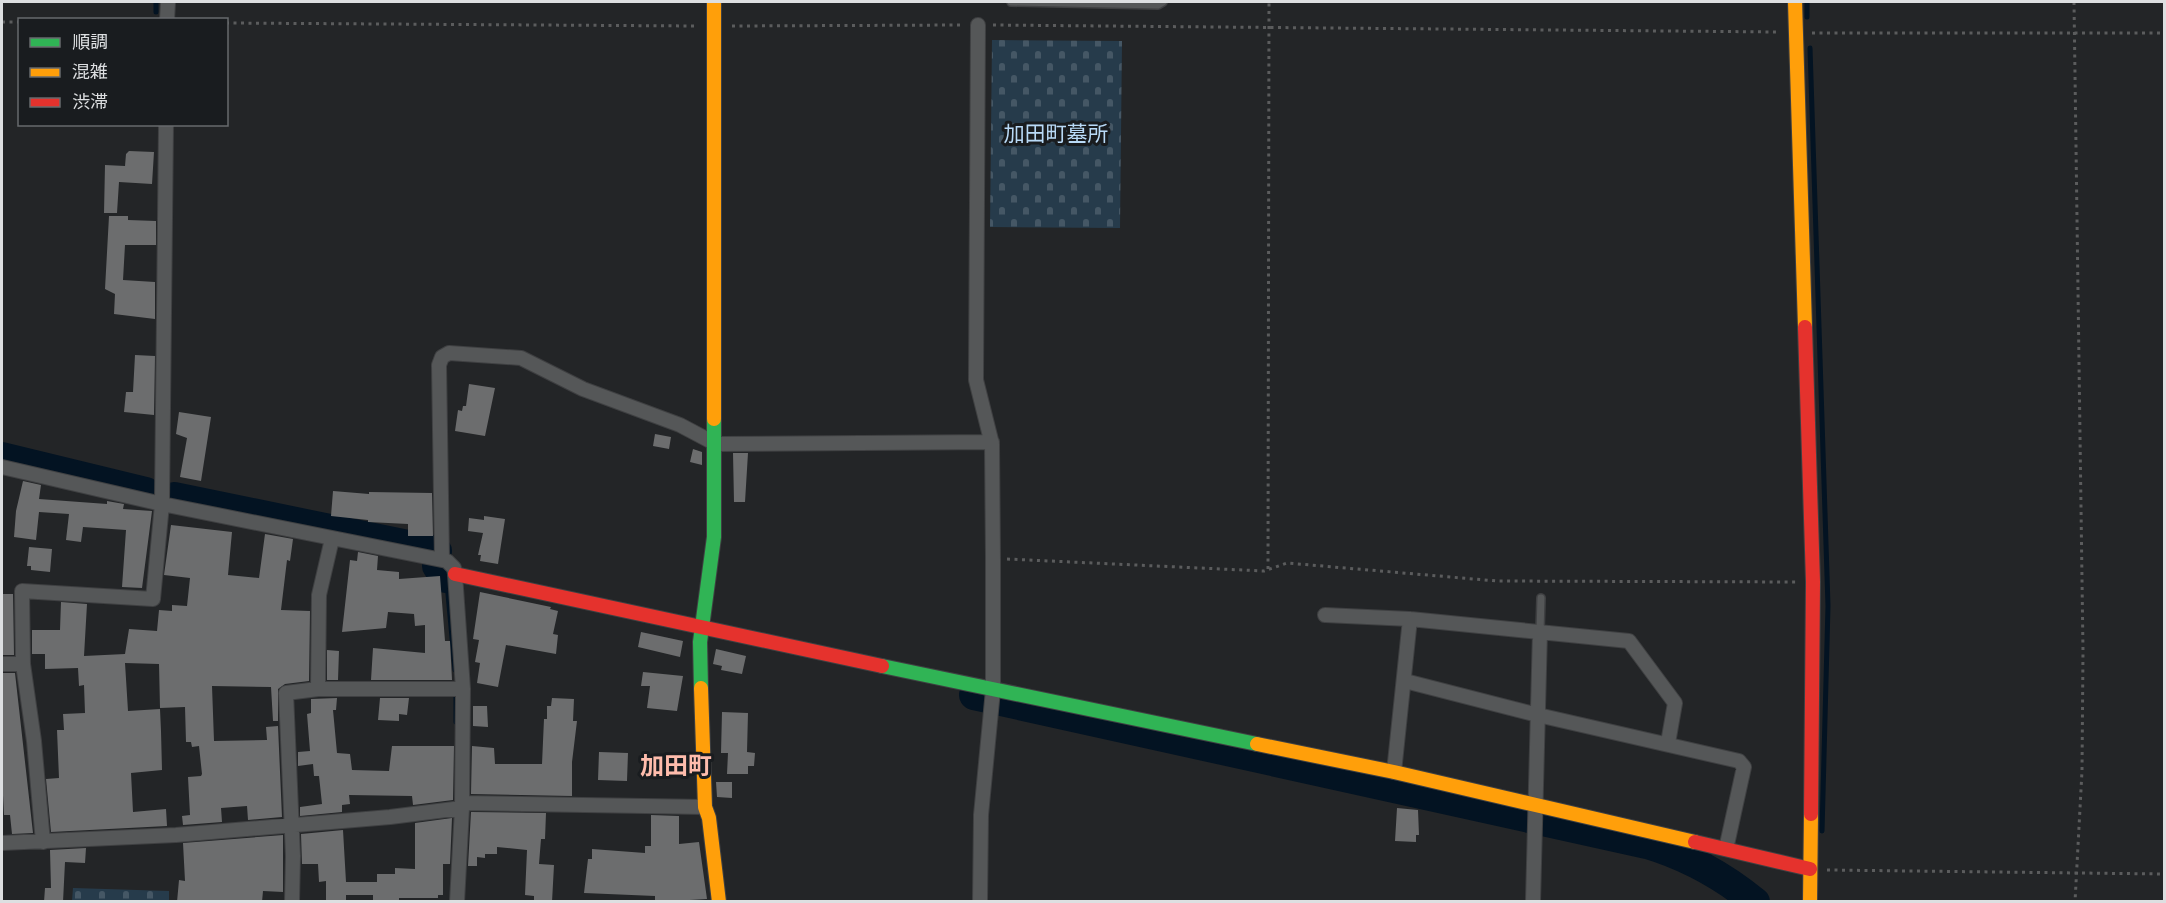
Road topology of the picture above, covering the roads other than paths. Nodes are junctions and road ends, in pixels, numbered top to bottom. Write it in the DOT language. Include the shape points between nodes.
graph roads {
  1 [pos="168,2"];
  2 [pos="714,2"];
  3 [pos="1011,2"];
  4 [pos="1163,2"];
  5 [pos="1795,2"];
  6 [pos="167,18"];
  7 [pos="978,25"];
  8 [pos="166,126"];
  9 [pos="992,442"];
  10 [pos="714,444"];
  11 [pos="2,467"];
  12 [pos="162,504"];
  13 [pos="332,539"];
  14 [pos="442,560"];
  15 [pos="455,574"];
  16 [pos="1541,598"];
  17 [pos="1325,615"];
  18 [pos="1410,619"];
  19 [pos="1540,631"];
  20 [pos="702,632"];
  21 [pos="2,664"];
  22 [pos="23,664"];
  23 [pos="1405,681"];
  24 [pos="463,689"];
  25 [pos="318,690"];
  26 [pos="992,696"];
  27 [pos="1538,715"];
  28 [pos="1668,743"];
  29 [pos="1394,771"];
  30 [pos="462,806"];
  31 [pos="705,807"];
  32 [pos="1534,816"];
  33 [pos="291,826"];
  34 [pos="43,842"];
  35 [pos="2,843"];
  36 [pos="1726,849"];
  37 [pos="1810,869"];
  38 [pos="292,902"];
  39 [pos="457,902"];
  40 [pos="719,902"];
  41 [pos="980,902"];
  42 [pos="1533,902"];
  43 [pos="1810,902"];
  1 -- 6 [label="street"];
  2 -- 10 [label="street"];
  3 -- 4 [label="lane"];
  5 -- 37 [label="street" via="1813,582"];
  7 -- 9 [label="street" via="976,380"];
  8 -- 12 [label="street"];
  9 -- 10 [label="street"];
  9 -- 26 [label="street"];
  10 -- 14 [label="street" via="680,425 583,389 521,358 449,353 439,364"];
  10 -- 20 [label="street" via="714,537"];
  11 -- 12 [label="street"];
  12 -- 13 [label="street"];
  12 -- 22 [label="street" via="153,599 22,591"];
  13 -- 14 [label="street"];
  13 -- 25 [label="street" via="320,595"];
  14 -- 15 [label="street" via="454,568"];
  15 -- 20 [label="street"];
  15 -- 24 [label="street"];
  16 -- 19 [label="lane"];
  17 -- 18 [label="street"];
  18 -- 19 [label="street"];
  18 -- 23 [label="street"];
  19 -- 27 [label="street"];
  19 -- 28 [label="street" via="1629,641 1675,703"];
  20 -- 26 [label="street"];
  20 -- 31 [label="street"];
  21 -- 22 [label="street"];
  22 -- 34 [label="street"];
  23 -- 27 [label="street"];
  23 -- 29 [label="street"];
  24 -- 25 [label="street"];
  24 -- 30 [label="street"];
  25 -- 33 [label="street" via="286,693"];
  26 -- 29 [label="street"];
  26 -- 41 [label="street" via="981,815"];
  27 -- 28 [label="street"];
  27 -- 32 [label="street"];
  28 -- 36 [label="street" via="1739,761 1744,767"];
  29 -- 32 [label="street"];
  30 -- 31 [label="street"];
  30 -- 33 [label="street"];
  30 -- 39 [label="street"];
  31 -- 40 [label="street"];
  32 -- 36 [label="street"];
  32 -- 42 [label="street"];
  33 -- 34 [label="street"];
  33 -- 38 [label="street"];
  34 -- 35 [label="street"];
  36 -- 37 [label="street"];
  37 -- 43 [label="street"];
}
